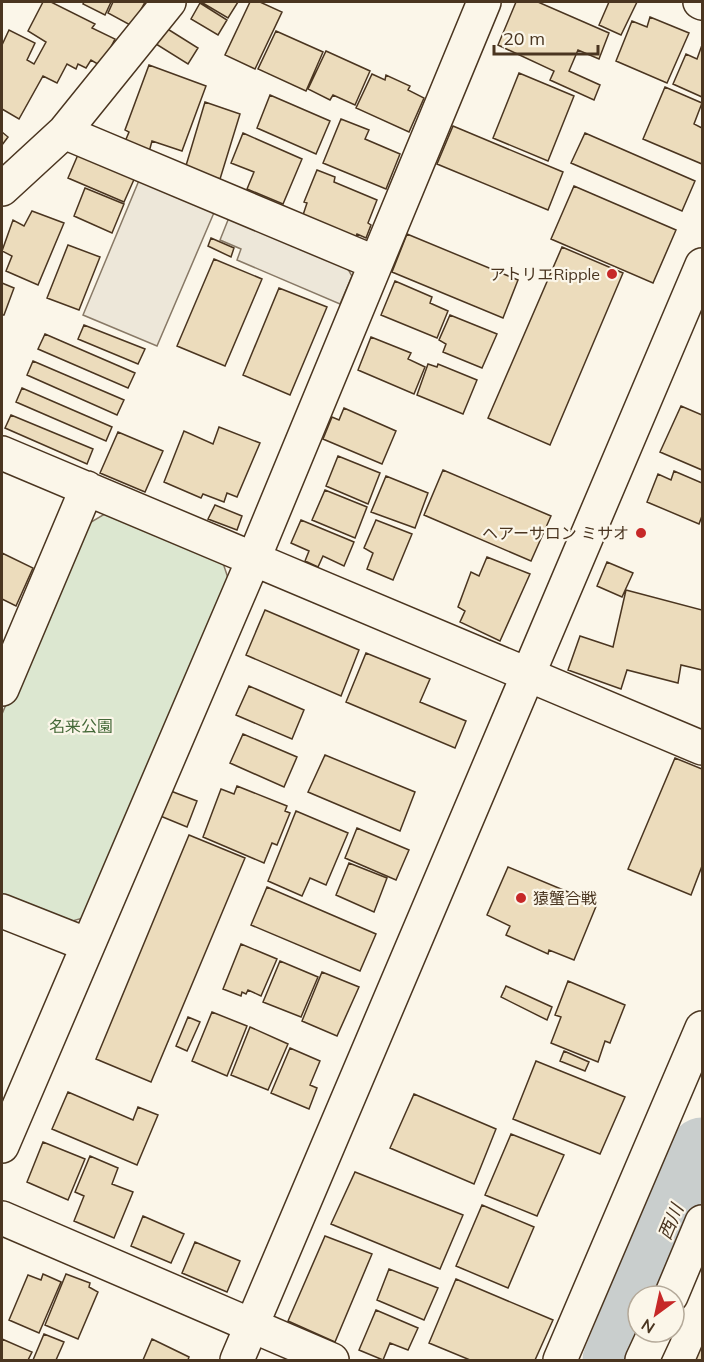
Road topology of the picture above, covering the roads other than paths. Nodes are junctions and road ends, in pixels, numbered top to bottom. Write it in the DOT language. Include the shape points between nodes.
graph roads {
  1 [pos="169,2"];
  2 [pos="484,2"];
  3 [pos="64,132"];
  4 [pos="2,189"];
  5 [pos="376,263"];
  6 [pos="702,265"];
  7 [pos="2,453"];
  8 [pos="87,489"];
  9 [pos="254,558"];
  10 [pos="530,674"];
  11 [pos="2,689"];
  12 [pos="702,748"];
  13 [pos="2,910"];
  14 [pos="88,945"];
  15 [pos="702,1028"];
  16 [pos="2,1146"];
  17 [pos="2,1218"];
  18 [pos="702,1222"];
  19 [pos="676,1284"];
  20 [pos="252,1325"];
  21 [pos="649,1344"];
  22 [pos="237,1360"];
  23 [pos="332,1360"];
  24 [pos="560,1360"];
  25 [pos="642,1360"];
  1 -- 3 [label="street"];
  2 -- 5 [label="street"];
  3 -- 4 [label="street"];
  3 -- 5 [label="street"];
  5 -- 9 [label="street"];
  6 -- 10 [label="street"];
  7 -- 8 [label="street"];
  8 -- 9 [label="street"];
  8 -- 11 [label="street"];
  9 -- 10 [label="street"];
  9 -- 14 [label="street"];
  10 -- 12 [label="street"];
  10 -- 20 [label="street"];
  13 -- 14 [label="street"];
  14 -- 16 [label="street"];
  15 -- 24 [label="street"];
  17 -- 20 [label="street"];
  18 -- 19 [label="street"];
  20 -- 22 [label="street"];
  20 -- 23 [label="street"];
  21 -- 25 [label="street"];
}
